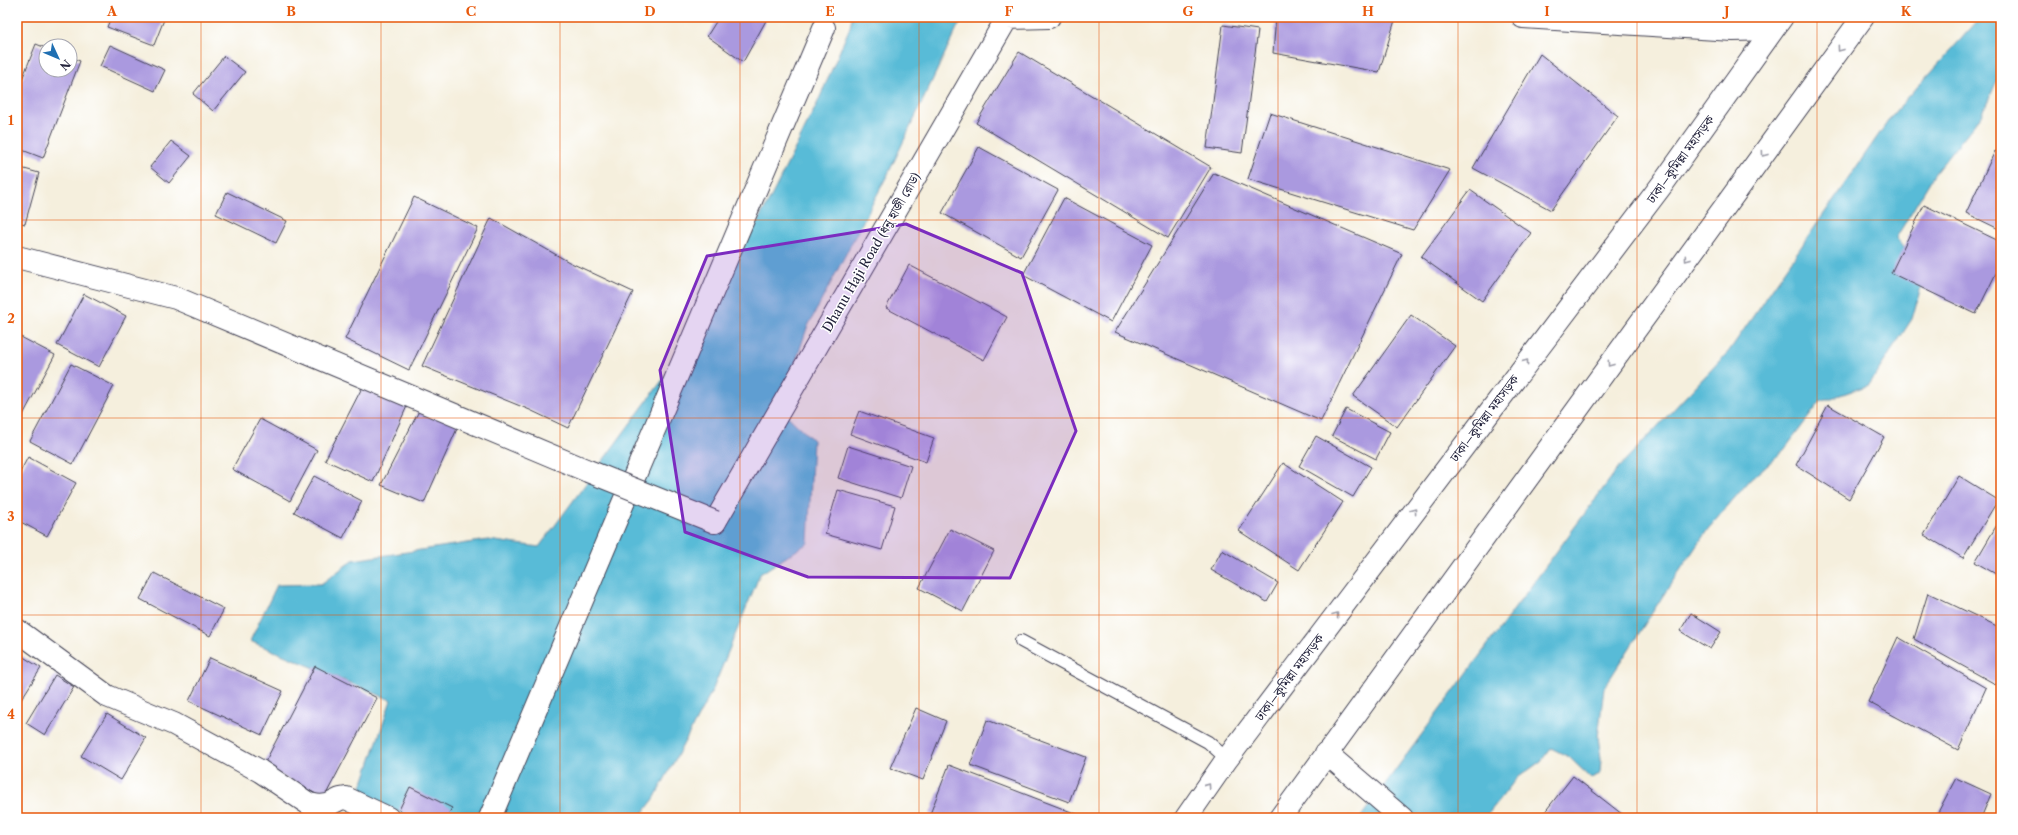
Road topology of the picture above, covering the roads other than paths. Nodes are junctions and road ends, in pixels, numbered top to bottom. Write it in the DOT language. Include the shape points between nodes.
graph roads {
  1 [pos="1048,17"];
  2 [pos="1523,17"];
  3 [pos="1863,17"];
  4 [pos="1778,23"];
  5 [pos="824,28"];
  6 [pos="17,257"];
  7 [pos="17,630"];
  8 [pos="1021,641"];
  9 [pos="1326,753"];
  10 [pos="1227,759"];
  11 [pos="388,818"];
  12 [pos="490,818"];
  13 [pos="1186,818"];
  14 [pos="1280,818"];
  15 [pos="1402,818"];
  1 -- 6 [label="main road, Dhanu Haji Road (ধনু হাজী রোড), bridge" via="1007,18 715,522 176,298"];
  2 -- 4 [label="main road" via="1733,30"];
  3 -- 9 [label="main road, one-way"];
  10 -- 4 [label="main road, ঢাকা–কুমিল্লা মহাসড়ক, one-way" via="1664,182"];
  5 -- 12 [label="main road"];
  7 -- 11 [label="main road" via="107,696 174,724 260,771 309,804 328,805 346,798"];
  8 -- 10 [label="lane" via="1208,742"];
  9 -- 14 [label="main road"];
  9 -- 15 [label="main road"];
  13 -- 10 [label="main road, ঢাকা–কুমিল্লা মহাসড়ক, one-way"];
}
